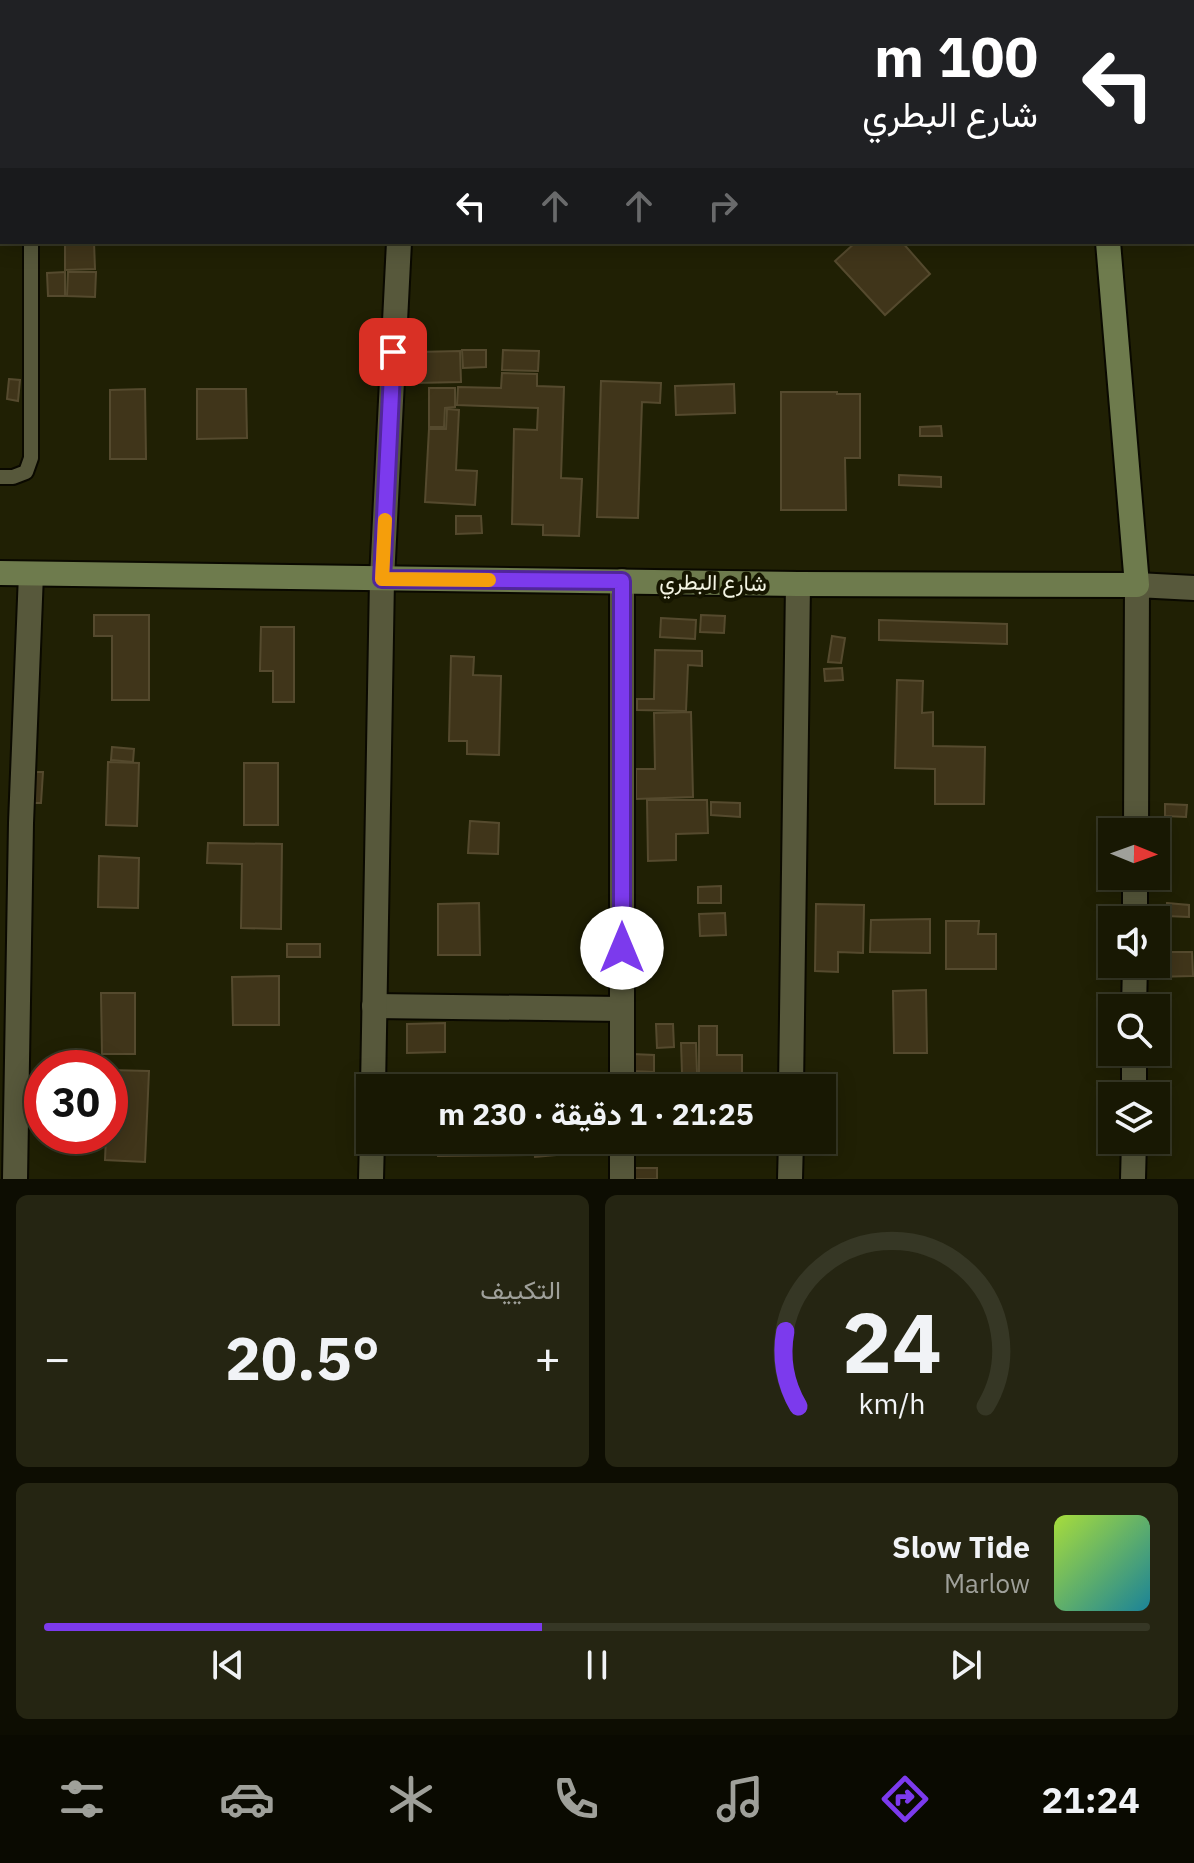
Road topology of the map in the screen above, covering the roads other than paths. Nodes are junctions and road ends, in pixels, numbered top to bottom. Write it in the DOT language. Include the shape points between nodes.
graph roads {
  1 [pos="31,244"];
  2 [pos="399,244"];
  3 [pos="1108,244"];
  4 [pos="0,477"];
  5 [pos="0,573"];
  6 [pos="31,574"];
  7 [pos="382,579"];
  8 [pos="622,581"];
  9 [pos="798,584"];
  10 [pos="1137,585"];
  11 [pos="1194,588"];
  12 [pos="1136,818"];
  13 [pos="374,1006"];
  14 [pos="622,1009"];
  15 [pos="373,1074"];
  16 [pos="622,1074"];
  17 [pos="791,1074"];
  18 [pos="8,1106"];
  19 [pos="372,1154"];
  20 [pos="622,1154"];
  21 [pos="791,1154"];
  22 [pos="1134,1154"];
  23 [pos="15,1179"];
  24 [pos="371,1179"];
  25 [pos="622,1179"];
  26 [pos="790,1179"];
  27 [pos="1133,1179"];
  1 -- 4 [label="lane" via="31,458 26,472"];
  2 -- 7 [label="street"];
  3 -- 10 [label="main road"];
  5 -- 6 [label="main road, شارع البطري"];
  6 -- 7 [label="main road, شارع البطري"];
  6 -- 18 [label="street"];
  7 -- 8 [label="main road, شارع البطري"];
  7 -- 13 [label="street"];
  8 -- 9 [label="main road, شارع البطري"];
  8 -- 14 [label="street"];
  9 -- 10 [label="main road, شارع البطري"];
  9 -- 17 [label="street"];
  10 -- 11 [label="street"];
  10 -- 12 [label="street"];
  13 -- 14 [label="street"];
  13 -- 15 [label="street"];
  14 -- 16 [label="street"];
  18 -- 23 [label="street"];
  19 -- 24 [label="street"];
  20 -- 25 [label="street"];
  21 -- 26 [label="street"];
  22 -- 27 [label="street"];
}
